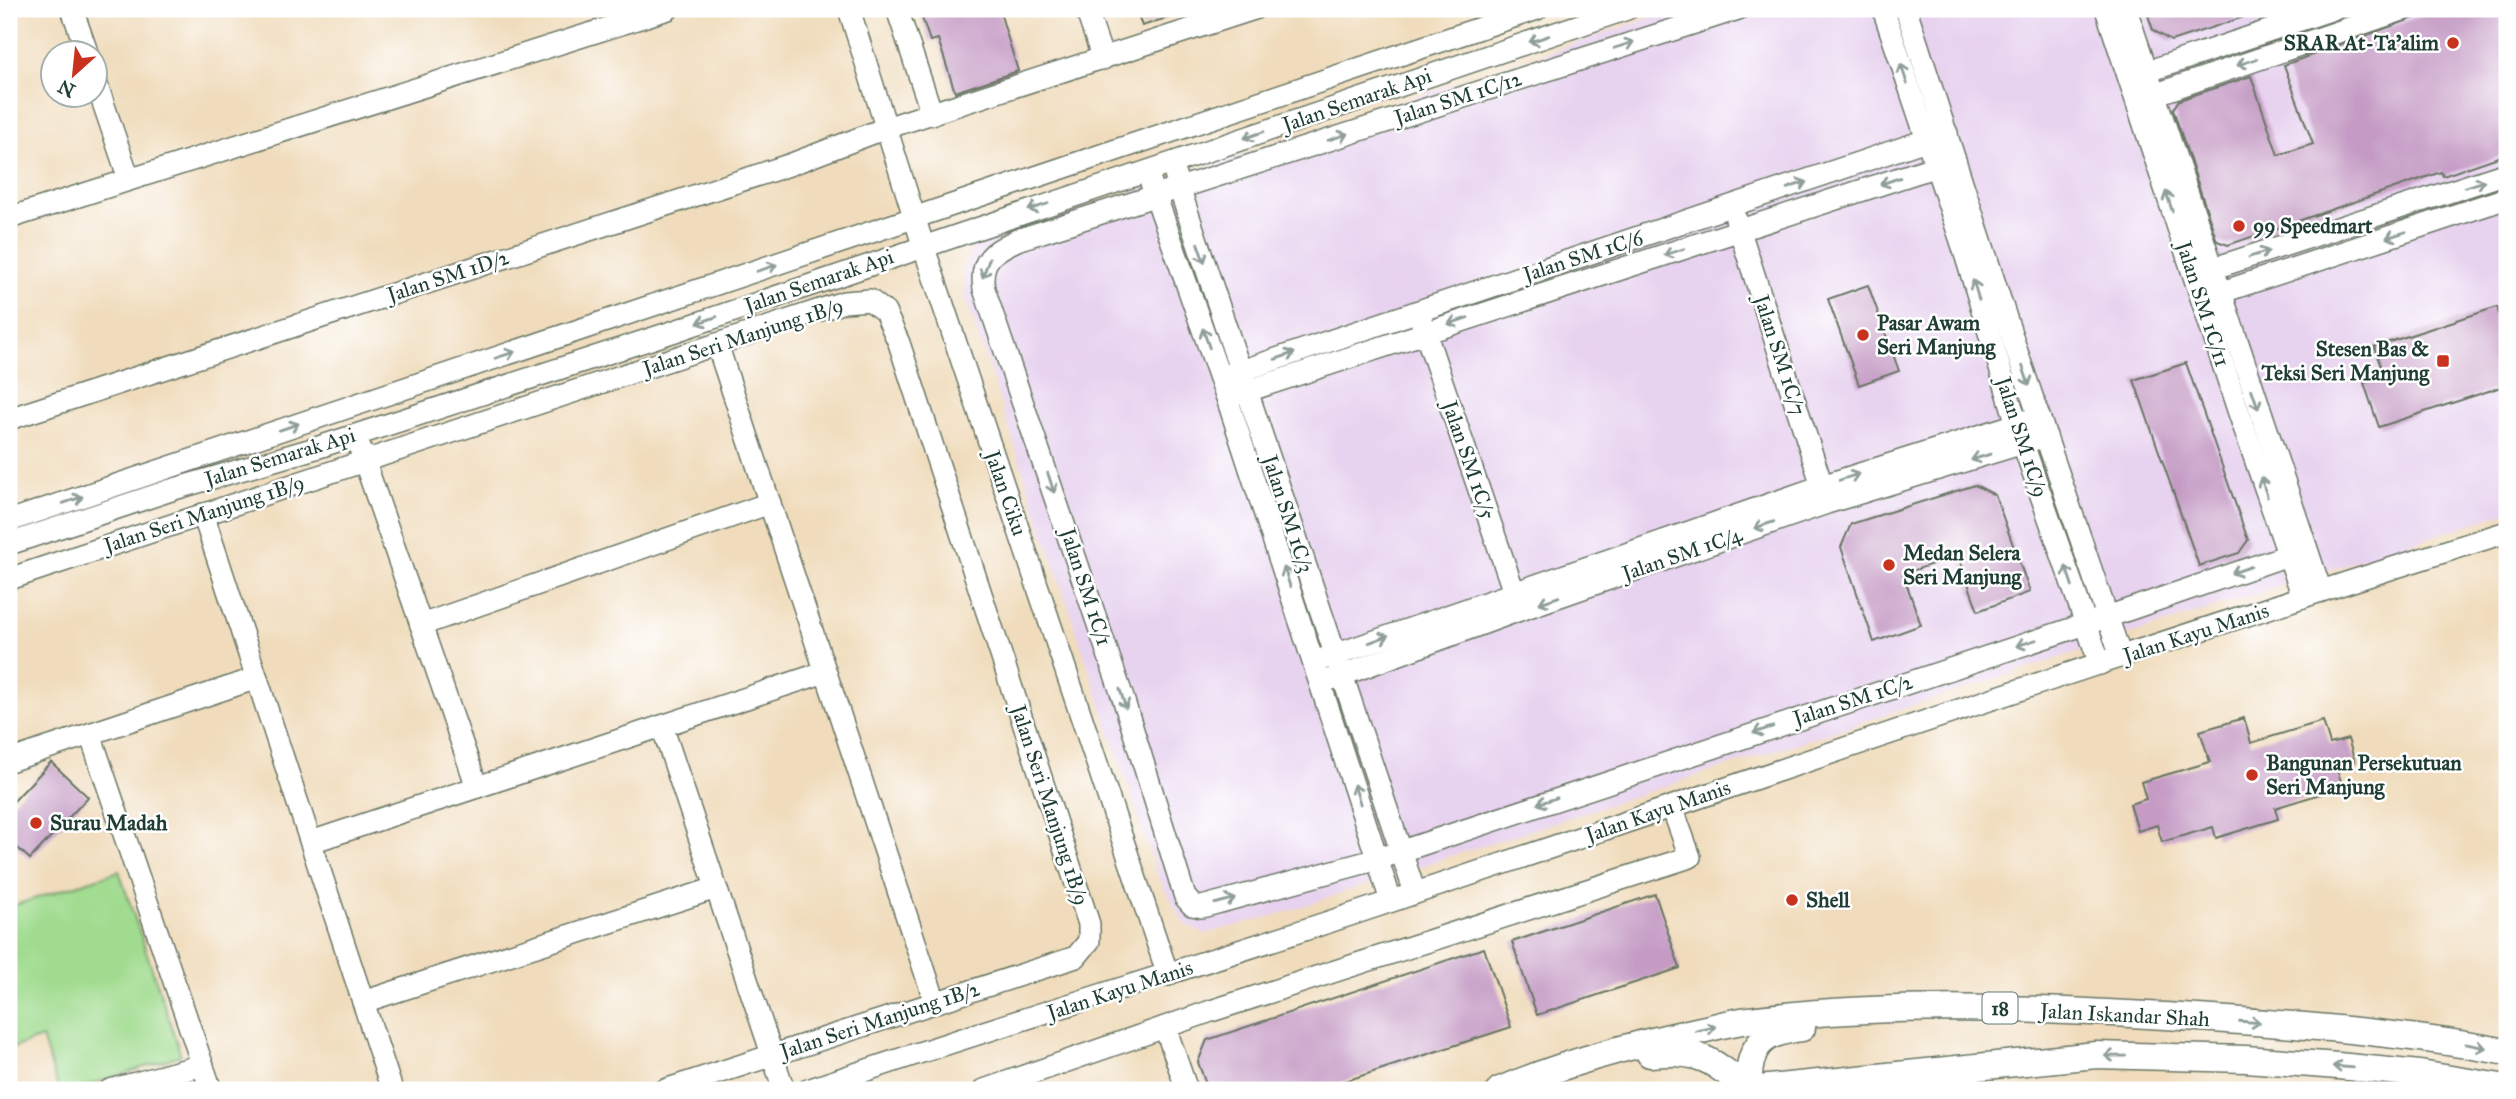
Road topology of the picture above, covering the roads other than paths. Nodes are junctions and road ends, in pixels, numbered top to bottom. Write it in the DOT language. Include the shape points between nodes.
graph roads {
  1 [pos="72,9"];
  2 [pos="668,9"];
  3 [pos="849,9"];
  4 [pos="897,9"];
  5 [pos="1086,9"];
  6 [pos="1254,9"];
  7 [pos="1537,9"];
  8 [pos="1627,9"];
  9 [pos="1738,9"];
  10 [pos="1883,9"];
  11 [pos="1906,9"];
  12 [pos="2106,9"];
  13 [pos="2126,9"];
  14 [pos="2333,9"];
  15 [pos="2404,9"];
  16 [pos="641,13"];
  17 [pos="82,38"];
  18 [pos="1103,60"];
  19 [pos="2138,75"];
  20 [pos="2145,97"];
  21 [pos="105,108"];
  22 [pos="932,114"];
  23 [pos="886,128"];
  24 [pos="1947,133"];
  25 [pos="1159,135"];
  26 [pos="1926,140"];
  27 [pos="1137,142"];
  28 [pos="1945,163"];
  29 [pos="1171,164"];
  30 [pos="1147,172"];
  31 [pos="2507,173"];
  32 [pos="129,179"];
  33 [pos="1180,188"];
  34 [pos="1157,196"];
  35 [pos="2507,198"];
  36 [pos="1732,207"];
  37 [pos="9,218"];
  38 [pos="915,219"];
  39 [pos="1740,231"];
  40 [pos="923,245"];
  41 [pos="2203,272"];
  42 [pos="2210,296"];
  43 [pos="1418,310"];
  44 [pos="1425,331"];
  45 [pos="717,344"];
  46 [pos="1244,381"];
  47 [pos="1224,388"];
  48 [pos="348,408"];
  49 [pos="9,418"];
  50 [pos="2017,423"];
  51 [pos="2043,427"];
  52 [pos="355,435"];
  53 [pos="2023,444"];
  54 [pos="364,461"];
  55 [pos="1825,495"];
  56 [pos="770,503"];
  57 [pos="203,514"];
  58 [pos="9,521"];
  59 [pos="2507,532"];
  60 [pos="9,544"];
  61 [pos="2297,552"];
  62 [pos="9,579"];
  63 [pos="2312,594"];
  64 [pos="1517,600"];
  65 [pos="2108,617"];
  66 [pos="2085,624"];
  67 [pos="421,625"];
  68 [pos="2121,657"];
  69 [pos="2100,664"];
  70 [pos="1328,668"];
  71 [pos="825,672"];
  72 [pos="257,678"];
  73 [pos="662,726"];
  74 [pos="90,734"];
  75 [pos="9,761"];
  76 [pos="477,787"];
  77 [pos="1672,807"];
  78 [pos="311,842"];
  79 [pos="1400,850"];
  80 [pos="1378,859"];
  81 [pos="716,888"];
  82 [pos="1415,893"];
  83 [pos="1391,901"];
  84 [pos="1089,941"];
  85 [pos="1168,975"];
  86 [pos="363,1002"];
  87 [pos="935,1002"];
  88 [pos="1997,1008"];
  89 [pos="1165,1027"];
  90 [pos="2507,1052"];
  91 [pos="772,1055"];
  92 [pos="203,1065"];
  93 [pos="1938,1071"];
  94 [pos="1528,1078"];
  95 [pos="2507,1088"];
  96 [pos="110,1090"];
  97 [pos="211,1090"];
  98 [pos="392,1090"];
  99 [pos="665,1090"];
  100 [pos="784,1090"];
  101 [pos="808,1090"];
  102 [pos="988,1090"];
  103 [pos="1187,1090"];
  104 [pos="1500,1090"];
  105 [pos="1748,1090"];
  106 [pos="1863,1090"];
  1 -- 17 [label="street"];
  2 -- 16 [label="street"];
  3 -- 23 [label="street, Jalan Ciku"];
  4 -- 22 [label="street"];
  5 -- 18 [label="street"];
  6 -- 18 [label="street, Jalan SM 1D/2"];
  7 -- 25 [label="street, Jalan Semarak Api"];
  8 -- 29 [label="street, Jalan Semarak Api, one-way"];
  33 -- 9 [label="street, Jalan SM 1C/12, one-way"];
  26 -- 10 [label="street, Jalan SM 1C/9, one-way"];
  11 -- 24 [label="street, Jalan SM 1C/9"];
  12 -- 19 [label="street, Jalan SM 1C/11"];
  13 -- 19 [label="street, Jalan SM 1C/11"];
  14 -- 19 [label="street"];
  15 -- 20 [label="street, one-way"];
  16 -- 32 [label="street"];
  18 -- 22 [label="street, Jalan SM 1D/2"];
  19 -- 20 [label="street, Jalan SM 1C/11"];
  20 -- 41 [label="street, Jalan SM 1C/11"];
  21 -- 32 [label="street"];
  22 -- 23 [label="street, Jalan SM 1D/2"];
  23 -- 38 [label="street, Jalan Ciku"];
  23 -- 49 [label="street, Jalan SM 1D/2" via="776,169"];
  24 -- 26 [label="street, Jalan SM 1C/6"];
  24 -- 28 [label="street, Jalan SM 1C/9"];
  25 -- 27 [label="street, Jalan Semarak Api"];
  25 -- 29 [label="street, Jalan SM 1C/3"];
  26 -- 28 [label="street, Jalan SM 1C/9"];
  36 -- 26 [label="street, Jalan SM 1C/6, one-way"];
  27 -- 30 [label="street, Jalan SM 1C/3"];
  27 -- 38 [label="street, Jalan Semarak Api"];
  28 -- 39 [label="street, Jalan SM 1C/6, one-way"];
  50 -- 28 [label="street, Jalan SM 1C/9, one-way" via="1963,247"];
  28 -- 51 [label="street, Jalan SM 1C/9, one-way"];
  29 -- 30 [label="street, Jalan Semarak Api"];
  29 -- 33 [label="street, Jalan SM 1C/3"];
  30 -- 34 [label="street, Jalan SM 1C/3"];
  30 -- 40 [label="street, Jalan Semarak Api, one-way"];
  41 -- 31 [label="street, one-way"];
  32 -- 37 [label="street"];
  33 -- 34 [label="street, Jalan SM 1C/12"];
  33 -- 46 [label="street, Jalan SM 1C/3, one-way"];
  47 -- 34 [label="street, Jalan SM 1C/3, one-way"];
  34 -- 80 [label="street, Jalan SM 1C/1, one-way" via="1017,240 996,250 982,275 1185,897 1192,905 1202,906"];
  35 -- 42 [label="street, one-way"];
  36 -- 39 [label="street, Jalan SM 1C/7"];
  36 -- 43 [label="street, Jalan SM 1C/6"];
  38 -- 40 [label="street, Jalan Ciku"];
  48 -- 38 [label="street, Jalan Semarak Api, one-way"];
  39 -- 44 [label="street, Jalan SM 1C/6, one-way"];
  39 -- 55 [label="street, Jalan SM 1C/7"];
  40 -- 52 [label="street, Jalan Semarak Api, one-way"];
  40 -- 85 [label="street, Jalan Ciku"];
  41 -- 42 [label="street, Jalan SM 1C/11"];
  42 -- 61 [label="street, Jalan SM 1C/11"];
  43 -- 44 [label="street, Jalan SM 1C/5"];
  46 -- 43 [label="street, Jalan SM 1C/6, one-way"];
  44 -- 46 [label="street, Jalan SM 1C/6"];
  44 -- 64 [label="street, Jalan SM 1C/5"];
  45 -- 54 [label="street, Jalan Seri Manjung 1B/9"];
  45 -- 56 [label="street"];
  45 -- 84 [label="street, Jalan Seri Manjung 1B/9" via="844,302 870,300 885,312 1089,924"];
  46 -- 47 [label="street, Jalan SM 1C/6"];
  46 -- 70 [label="street, Jalan SM 1C/3"];
  70 -- 47 [label="street, Jalan SM 1C/3, one-way"];
  48 -- 52 [label="street"];
  58 -- 48 [label="street, Jalan Semarak Api, one-way"];
  50 -- 51 [label="street, Jalan SM 1C/4"];
  50 -- 53 [label="street, Jalan SM 1C/9"];
  55 -- 50 [label="street, Jalan SM 1C/4, one-way"];
  51 -- 53 [label="street, Jalan SM 1C/4"];
  51 -- 65 [label="street, Jalan SM 1C/9"];
  52 -- 54 [label="street"];
  52 -- 60 [label="street, Jalan Semarak Api"];
  53 -- 55 [label="street, Jalan SM 1C/4, one-way"];
  66 -- 53 [label="street, Jalan SM 1C/9, one-way"];
  54 -- 57 [label="street, Jalan Seri Manjung 1B/9"];
  54 -- 67 [label="street"];
  55 -- 64 [label="street, Jalan SM 1C/4"];
  56 -- 67 [label="street"];
  56 -- 71 [label="street"];
  57 -- 62 [label="street, Jalan Seri Manjung 1B/9"];
  57 -- 72 [label="street"];
  59 -- 63 [label="street, Jalan Kayu Manis"];
  61 -- 63 [label="street, Jalan SM 1C/11"];
  61 -- 65 [label="street, Jalan SM 1C/2, one-way"];
  63 -- 68 [label="street, Jalan Kayu Manis"];
  64 -- 70 [label="street, Jalan SM 1C/4"];
  65 -- 66 [label="street, Jalan SM 1C/2"];
  65 -- 68 [label="street, Jalan SM 1C/9"];
  66 -- 69 [label="street, Jalan SM 1C/9"];
  66 -- 79 [label="street, Jalan SM 1C/2, one-way"];
  67 -- 76 [label="street"];
  68 -- 69 [label="street, Jalan Kayu Manis"];
  69 -- 77 [label="street, Jalan Kayu Manis"];
  70 -- 79 [label="street, Jalan SM 1C/3"];
  80 -- 70 [label="street, Jalan SM 1C/3, one-way"];
  71 -- 73 [label="street"];
  71 -- 87 [label="street"];
  72 -- 74 [label="street"];
  72 -- 78 [label="street"];
  73 -- 76 [label="street"];
  73 -- 81 [label="street"];
  74 -- 75 [label="street"];
  74 -- 92 [label="street"];
  76 -- 78 [label="street"];
  77 -- 82 [label="street, Jalan Kayu Manis"];
  77 -- 89 [label="street" via="1690,857"];
  78 -- 86 [label="street"];
  79 -- 80 [label="street, Jalan SM 1C/1"];
  79 -- 82 [label="street, Jalan SM 1C/3"];
  80 -- 83 [label="street, Jalan SM 1C/3"];
  81 -- 86 [label="street"];
  81 -- 91 [label="street"];
  82 -- 83 [label="street, Jalan Kayu Manis"];
  83 -- 85 [label="street, Jalan Kayu Manis"];
  84 -- 87 [label="street, Jalan Seri Manjung 1B/2" via="1076,957"];
  85 -- 101 [label="street, Jalan Kayu Manis"];
  86 -- 98 [label="street"];
  87 -- 91 [label="street, Jalan Seri Manjung 1B/2"];
  88 -- 90 [label="main road, Jalan Iskandar Shah / 18, one-way" via="2318,1026"];
  94 -- 88 [label="main road, Jalan Iskandar Shah / 18, one-way" via="1596,1056 1746,1020 1840,1011"];
  88 -- 105 [label="main road" via="1779,1031 1755,1051 1749,1063"];
  89 -- 102 [label="street"];
  89 -- 103 [label="street"];
  91 -- 99 [label="street, Jalan Seri Manjung 1B/2"];
  91 -- 100 [label="street"];
  92 -- 96 [label="street"];
  92 -- 97 [label="street"];
  95 -- 93 [label="main road, Jalan Iskandar Shah, one-way" via="2338,1066 2161,1056 2096,1055"];
  93 -- 105 [label="main road, Jalan Iskandar Shah"];
  93 -- 106 [label="main road"];
  94 -- 104 [label="main road, Jalan Iskandar Shah / 18"];
  94 -- 105 [label="main road" via="1636,1056 1685,1052 1720,1066"];
}
